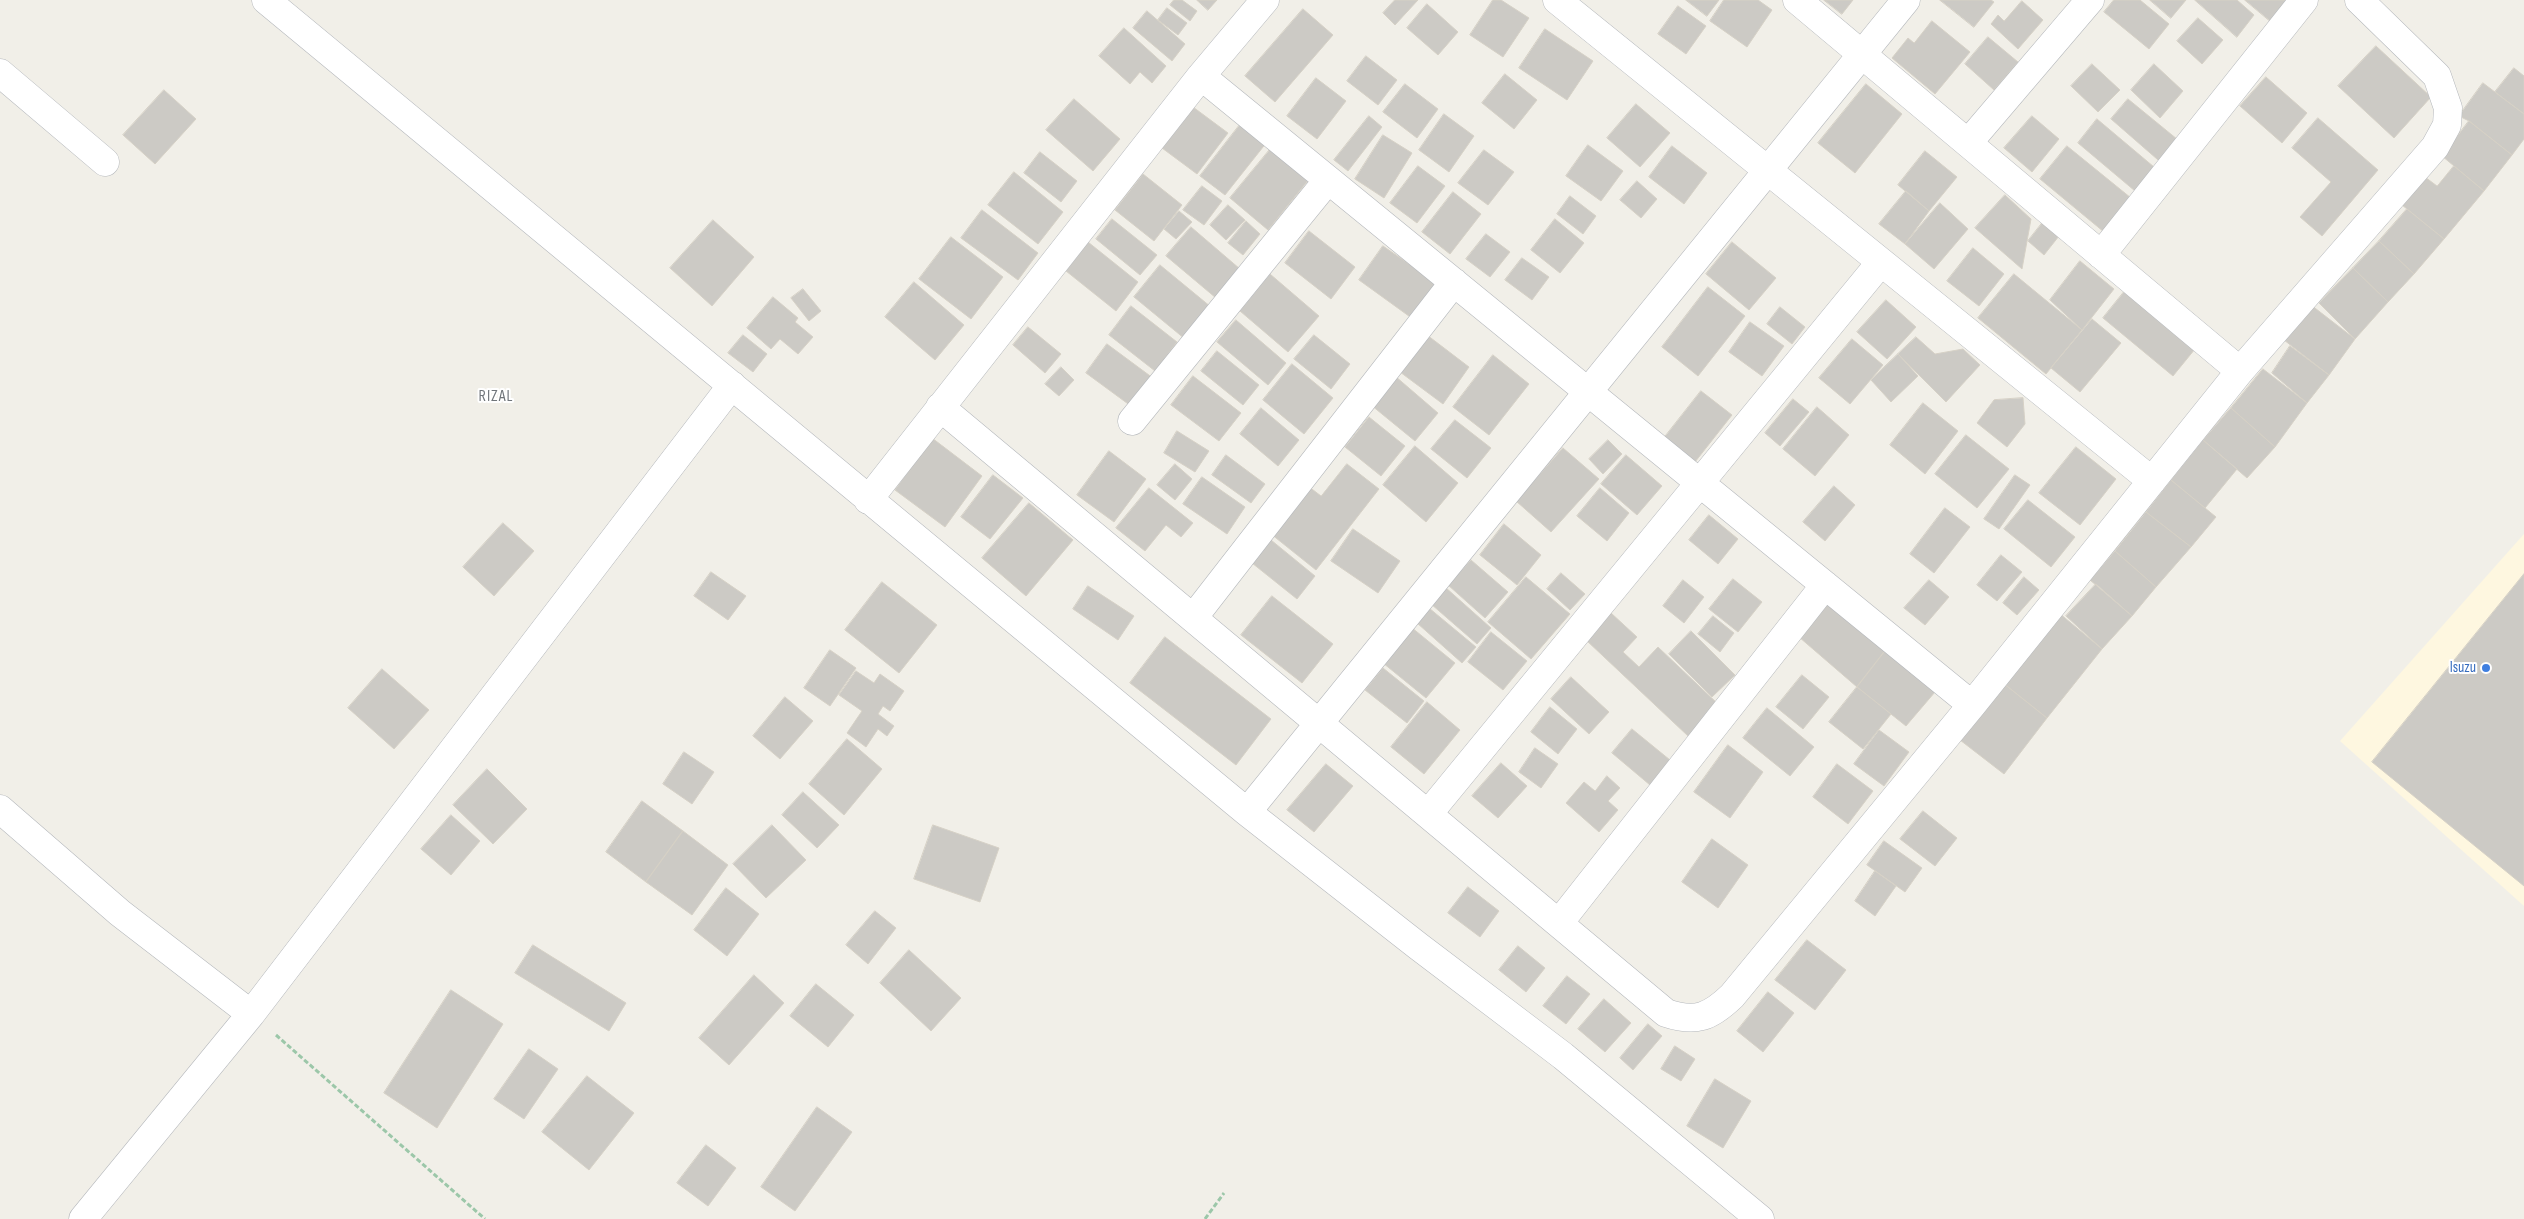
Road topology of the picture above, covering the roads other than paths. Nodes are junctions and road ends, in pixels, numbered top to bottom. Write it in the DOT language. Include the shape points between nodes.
graph roads {
  1 [pos="266,0"];
  2 [pos="1265,0"];
  3 [pos="1558,0"];
  4 [pos="1797,0"];
  5 [pos="1906,0"];
  6 [pos="2090,0"];
  7 [pos="2304,0"];
  8 [pos="2359,0"];
  9 [pos="1862,54"];
  10 [pos="0,73"];
  11 [pos="1201,76"];
  12 [pos="1968,143"];
  13 [pos="105,162"];
  14 [pos="1768,171"];
  15 [pos="1328,180"];
  16 [pos="2101,255"];
  17 [pos="1881,262"];
  18 [pos="1454,282"];
  19 [pos="2240,371"];
  20 [pos="732,385"];
  21 [pos="1588,392"];
  22 [pos="940,407"];
  23 [pos="1132,421"];
  24 [pos="2152,481"];
  25 [pos="1700,483"];
  26 [pos="868,500"];
  27 [pos="1825,586"];
  28 [pos="1193,618"];
  29 [pos="1972,706"];
  30 [pos="1319,723"];
  31 [pos="0,809"];
  32 [pos="1247,812"];
  33 [pos="1428,814"];
  34 [pos="1559,923"];
  35 [pos="251,1014"];
  36 [pos="83,1219"];
  37 [pos="1760,1219"];
  1 -- 20 [label="street"];
  2 -- 11 [label="street"];
  3 -- 14 [label="street"];
  4 -- 9 [label="street"];
  5 -- 9 [label="street"];
  6 -- 12 [label="street"];
  7 -- 16 [label="street"];
  8 -- 19 [label="street" via="2437,76 2448,108 2447,125 2435,147"];
  9 -- 12 [label="street"];
  9 -- 14 [label="street"];
  10 -- 13 [label="street"];
  11 -- 15 [label="street"];
  11 -- 22 [label="street"];
  12 -- 16 [label="street"];
  14 -- 17 [label="street"];
  14 -- 21 [label="street"];
  15 -- 18 [label="street"];
  15 -- 23 [label="street"];
  16 -- 19 [label="street"];
  17 -- 24 [label="street"];
  17 -- 25 [label="street"];
  18 -- 21 [label="street"];
  18 -- 28 [label="street"];
  19 -- 24 [label="street"];
  20 -- 26 [label="street"];
  20 -- 35 [label="street"];
  21 -- 25 [label="street"];
  21 -- 30 [label="street"];
  22 -- 26 [label="street"];
  22 -- 28 [label="street"];
  24 -- 29 [label="street"];
  25 -- 27 [label="street"];
  25 -- 33 [label="street"];
  26 -- 32 [label="street"];
  27 -- 29 [label="street"];
  27 -- 34 [label="street"];
  28 -- 30 [label="street"];
  29 -- 34 [label="street" via="1718,1010 1700,1018 1682,1019 1666,1013"];
  30 -- 32 [label="street"];
  30 -- 33 [label="street"];
  31 -- 35 [label="street" via="120,913"];
  32 -- 37 [label="street" via="1563,1056"];
  33 -- 34 [label="street"];
  35 -- 36 [label="street"];
}
